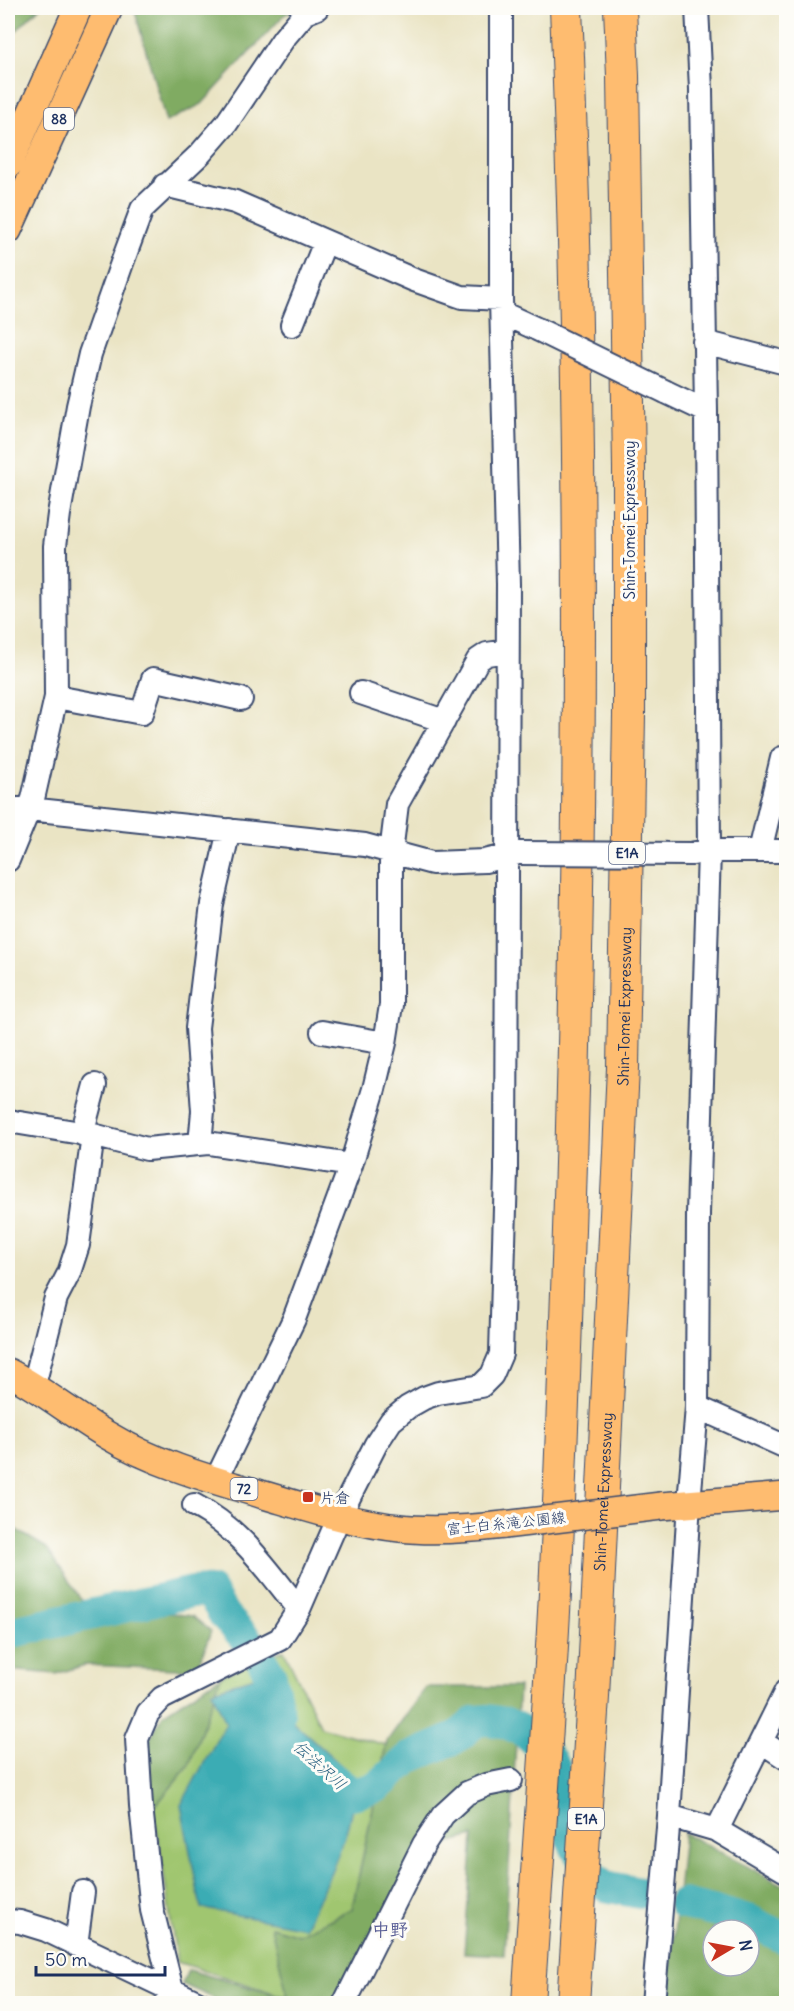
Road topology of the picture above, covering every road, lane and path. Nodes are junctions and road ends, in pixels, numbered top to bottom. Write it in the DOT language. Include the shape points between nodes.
graph roads {
  1 [pos="78,8"];
  2 [pos="109,8"];
  3 [pos="316,8"];
  4 [pos="501,8"];
  5 [pos="566,8"];
  6 [pos="620,8"];
  7 [pos="697,8"];
  8 [pos="8,165"];
  9 [pos="165,185"];
  10 [pos="8,230"];
  11 [pos="325,242"];
  12 [pos="501,306"];
  13 [pos="292,325"];
  14 [pos="705,342"];
  15 [pos="786,363"];
  16 [pos="706,411"];
  17 [pos="507,651"];
  18 [pos="361,693"];
  19 [pos="56,696"];
  20 [pos="241,699"];
  21 [pos="444,721"];
  22 [pos="782,758"];
  23 [pos="18,809"];
  24 [pos="229,830"];
  25 [pos="760,850"];
  26 [pos="786,850"];
  27 [pos="701,852"];
  28 [pos="391,853"];
  29 [pos="512,855"];
  30 [pos="8,860"];
  31 [pos="322,1032"];
  32 [pos="386,1043"];
  33 [pos="95,1085"];
  34 [pos="8,1121"];
  35 [pos="87,1135"];
  36 [pos="200,1144"];
  37 [pos="351,1166"];
  38 [pos="8,1372"];
  39 [pos="34,1385"];
  40 [pos="697,1407"];
  41 [pos="786,1447"];
  42 [pos="216,1480"];
  43 [pos="786,1496"];
  44 [pos="689,1503"];
  45 [pos="194,1505"];
  46 [pos="339,1517"];
  47 [pos="299,1609"];
  48 [pos="786,1691"];
  49 [pos="762,1743"];
  50 [pos="786,1758"];
  51 [pos="511,1780"];
  52 [pos="669,1816"];
  53 [pos="717,1830"];
  54 [pos="786,1871"];
  55 [pos="83,1892"];
  56 [pos="8,1921"];
  57 [pos="76,1945"];
  58 [pos="168,1997"];
  59 [pos="201,2004"];
  60 [pos="344,2004"];
  61 [pos="528,2004"];
  62 [pos="573,2004"];
  63 [pos="653,2004"];
  1 -- 8 [label="main road, 88"];
  2 -- 10 [label="main road, 88"];
  3 -- 9 [label="street" via="305,13 284,38 226,124"];
  4 -- 12 [label="street"];
  5 -- 61 [label="highway" via="578,468 574,1068 555,1596"];
  6 -- 62 [label="highway, Shin-Tomei Expressway / E1A" via="629,456 623,1068 593,1697"];
  7 -- 14 [label="street" via="702,89"];
  9 -- 11 [label="street" via="235,202"];
  9 -- 19 [label="street" via="142,209 90,354 78,405 55,546"];
  11 -- 12 [label="street" via="414,280"];
  11 -- 13 [label="street"];
  12 -- 16 [label="street, bridge" via="537,329"];
  12 -- 17 [label="street"];
  14 -- 15 [label="street"];
  14 -- 16 [label="street"];
  16 -- 27 [label="street"];
  17 -- 21 [label="street" via="487,654 478,660"];
  17 -- 29 [label="street"];
  18 -- 21 [label="street"];
  19 -- 20 [label="street" via="142,713 153,679"];
  19 -- 23 [label="street"];
  21 -- 28 [label="street" via="397,804"];
  22 -- 25 [label="street"];
  23 -- 24 [label="street"];
  23 -- 30 [label="street"];
  24 -- 28 [label="street" via="365,845"];
  24 -- 36 [label="street" via="212,904 197,1028 203,1111"];
  25 -- 26 [label="street"];
  25 -- 27 [label="street"];
  27 -- 29 [label="street, bridge"];
  27 -- 40 [label="street"];
  28 -- 29 [label="street" via="432,863 464,863"];
  28 -- 32 [label="street" via="391,1005"];
  29 -- 46 [label="street" via="501,1354 492,1375 481,1386 424,1398 391,1421"];
  31 -- 32 [label="street"];
  32 -- 37 [label="street"];
  33 -- 35 [label="street"];
  34 -- 35 [label="street"];
  35 -- 36 [label="street" via="147,1149"];
  35 -- 39 [label="street" via="78,1245 56,1298"];
  36 -- 37 [label="street"];
  37 -- 42 [label="street" via="294,1320"];
  38 -- 39 [label="main road, 富士白糸滝公園線 / 72"];
  39 -- 42 [label="main road, 富士白糸滝公園線 / 72" via="107,1435 143,1454"];
  40 -- 41 [label="street"];
  40 -- 44 [label="street"];
  42 -- 46 [label="main road, 富士白糸滝公園線 / 72"];
  43 -- 44 [label="main road, 富士白糸滝公園線 / 72"];
  44 -- 46 [label="main road, 富士白糸滝公園線 / 72, bridge" via="454,1530 400,1528"];
  44 -- 52 [label="street"];
  45 -- 47 [label="street" via="248,1544"];
  46 -- 47 [label="street"];
  47 -- 58 [label="street" via="280,1640 162,1698 148,1713 137,1739 152,1910"];
  48 -- 49 [label="street"];
  49 -- 50 [label="street"];
  49 -- 53 [label="street"];
  51 -- 60 [label="street" via="467,1793 443,1815 424,1844"];
  52 -- 53 [label="street"];
  52 -- 63 [label="street"];
  53 -- 54 [label="street"];
  55 -- 57 [label="street"];
  56 -- 57 [label="street" via="46,1930"];
  57 -- 58 [label="street"];
  58 -- 59 [label="street"];
}
